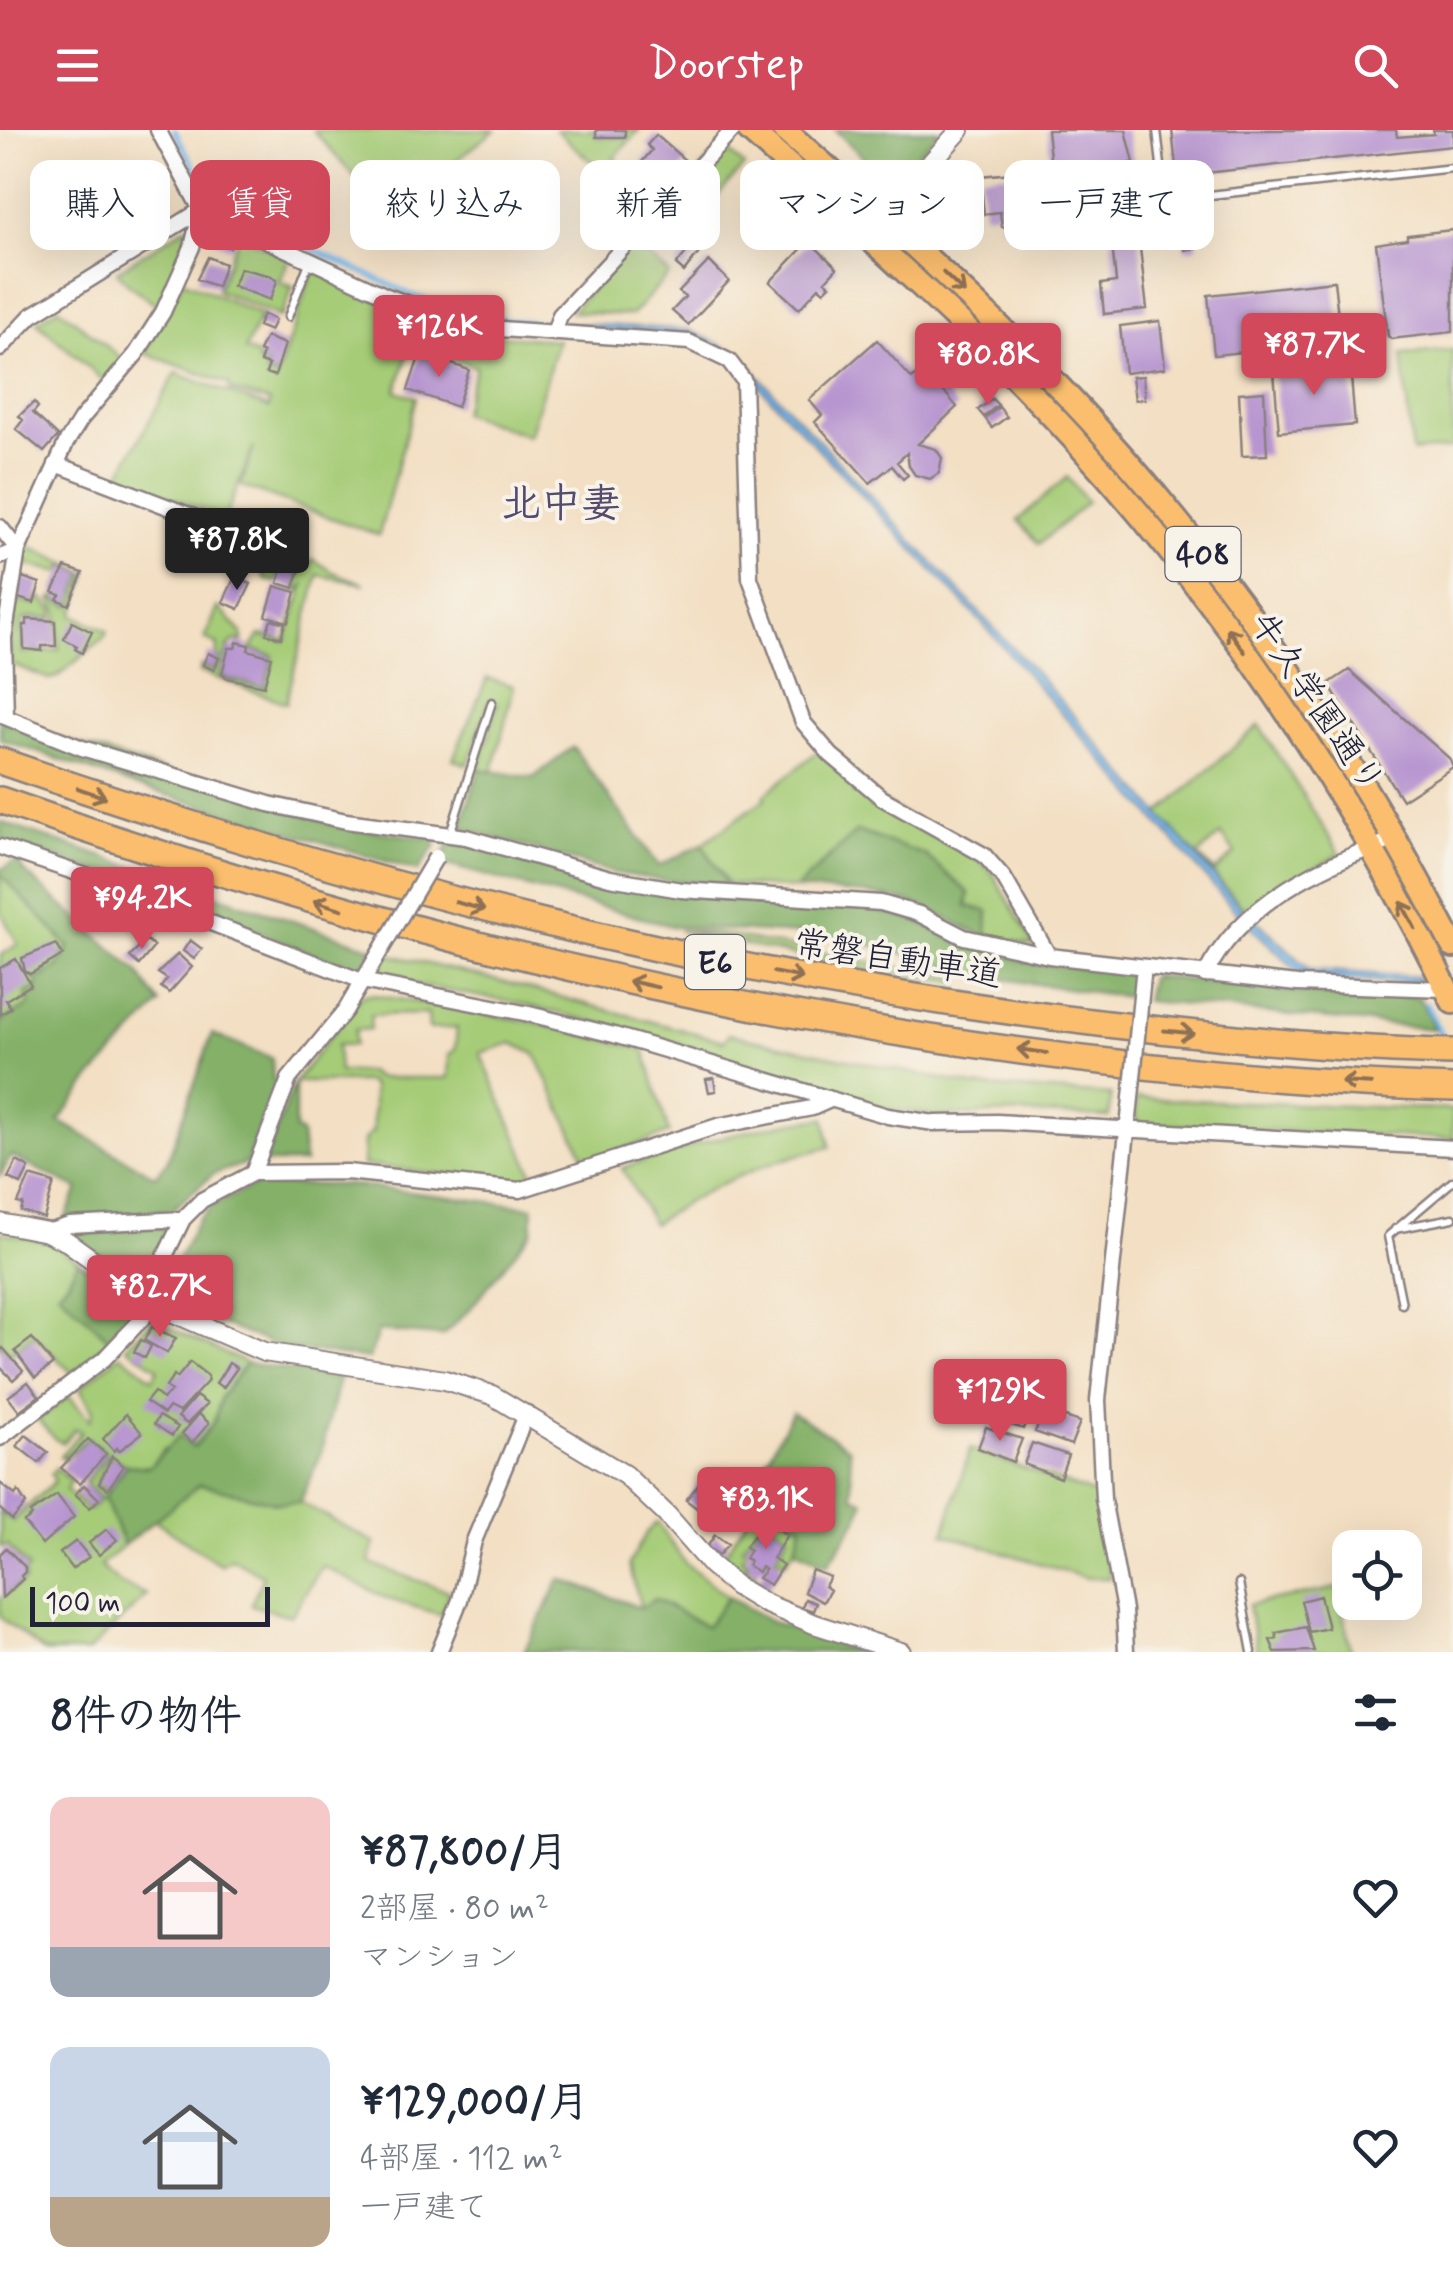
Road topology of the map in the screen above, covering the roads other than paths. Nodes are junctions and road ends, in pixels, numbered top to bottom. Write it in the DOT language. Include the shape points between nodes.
graph roads {
  1 [pos="158,130"];
  2 [pos="733,130"];
  3 [pos="749,130"];
  4 [pos="784,130"];
  5 [pos="960,130"];
  6 [pos="1157,130"];
  7 [pos="782,160"];
  8 [pos="819,160"];
  9 [pos="933,160"];
  10 [pos="1453,168"];
  11 [pos="190,190"];
  12 [pos="190,217"];
  13 [pos="191,250"];
  14 [pos="290,250"];
  15 [pos="882,250"];
  16 [pos="918,250"];
  17 [pos="310,259"];
  18 [pos="288,317"];
  19 [pos="554,334"];
  20 [pos="0,350"];
  21 [pos="56,464"];
  22 [pos="0,527"];
  23 [pos="257,542"];
  24 [pos="18,550"];
  25 [pos="0,557"];
  26 [pos="492,702"];
  27 [pos="3,716"];
  28 [pos="0,761"];
  29 [pos="0,800"];
  30 [pos="450,834"];
  31 [pos="1396,839"];
  32 [pos="1372,847"];
  33 [pos="7,849"];
  34 [pos="0,862"];
  35 [pos="1453,946"];
  36 [pos="1049,956"];
  37 [pos="1144,972"];
  38 [pos="1204,975"];
  39 [pos="362,981"];
  40 [pos="1450,995"];
  41 [pos="1453,1052"];
  42 [pos="1453,1088"];
  43 [pos="830,1100"];
  44 [pos="1128,1124"];
  45 [pos="1453,1148"];
  46 [pos="254,1172"];
  47 [pos="1453,1181"];
  48 [pos="1453,1218"];
  49 [pos="183,1219"];
  50 [pos="0,1223"];
  51 [pos="1395,1230"];
  52 [pos="47,1232"];
  53 [pos="149,1302"];
  54 [pos="1402,1304"];
  55 [pos="527,1413"];
  56 [pos="0,1438"];
  57 [pos="1239,1583"];
  58 [pos="440,1652"];
  59 [pos="901,1652"];
  60 [pos="1126,1652"];
  61 [pos="1252,1652"];
  1 -- 11 [label="street"];
  2 -- 19 [label="street" via="560,315"];
  3 -- 7 [label="highway, 牛久学園通り / 408"];
  4 -- 8 [label="highway, 牛久学園通り / 408"];
  5 -- 9 [label="street"];
  6 -- 10 [label="lane" via="1165,200"];
  12 -- 20 [label="street" via="31,316"];
  13 -- 21 [label="street" via="136,354 82,419"];
  14 -- 17 [label="street"];
  32 -- 15 [label="highway, 牛久学園通り / 408, one-way" via="1172,554 1046,408"];
  16 -- 31 [label="highway, 牛久学園通り / 408, one-way" via="1062,391 1191,538 1293,677"];
  17 -- 18 [label="lane"];
  17 -- 19 [label="street" via="472,327"];
  19 -- 36 [label="street" via="688,342 729,361 744,381 750,578 802,722 882,798 966,842 996,867"];
  21 -- 23 [label="street"];
  21 -- 24 [label="street"];
  22 -- 24 [label="street"];
  24 -- 25 [label="street"];
  24 -- 27 [label="street" via="4,638"];
  26 -- 30 [label="lane"];
  27 -- 30 [label="street" via="82,748 268,804"];
  28 -- 41 [label="highway, 常磐自動車道 / E6, one-way" via="361,877 672,954 1038,1016"];
  42 -- 29 [label="highway, 常磐自動車道 / E6, one-way" via="1036,1052 658,988 350,912"];
  30 -- 36 [label="street" via="610,878 681,890 881,904 964,937"];
  30 -- 39 [label="street, bridge"];
  31 -- 32 [label="street"];
  31 -- 35 [label="highway, 牛久学園通り / 408"];
  32 -- 38 [label="street" via="1267,900"];
  40 -- 32 [label="highway, 牛久学園通り / 408, one-way"];
  33 -- 34 [label="lane"];
  33 -- 39 [label="street"];
  36 -- 37 [label="street"];
  37 -- 38 [label="street"];
  37 -- 44 [label="street, bridge"];
  38 -- 40 [label="street"];
  39 -- 43 [label="street" via="546,1018"];
  39 -- 46 [label="street" via="345,1012 289,1078"];
  43 -- 44 [label="street" via="934,1123"];
  43 -- 46 [label="street" via="718,1126 520,1190 347,1172"];
  44 -- 45 [label="street"];
  44 -- 60 [label="street" via="1098,1400 1103,1499"];
  46 -- 49 [label="street" via="202,1200"];
  47 -- 51 [label="lane"];
  48 -- 51 [label="lane"];
  49 -- 52 [label="street"];
  49 -- 53 [label="street"];
  50 -- 52 [label="street"];
  51 -- 54 [label="lane" via="1388,1236"];
  52 -- 53 [label="street"];
  53 -- 55 [label="street" via="264,1352 445,1380"];
  53 -- 56 [label="street" via="104,1359"];
  55 -- 58 [label="street" via="474,1540"];
  55 -- 59 [label="street" via="625,1474 736,1586 814,1624"];
  57 -- 61 [label="lane"];
}
